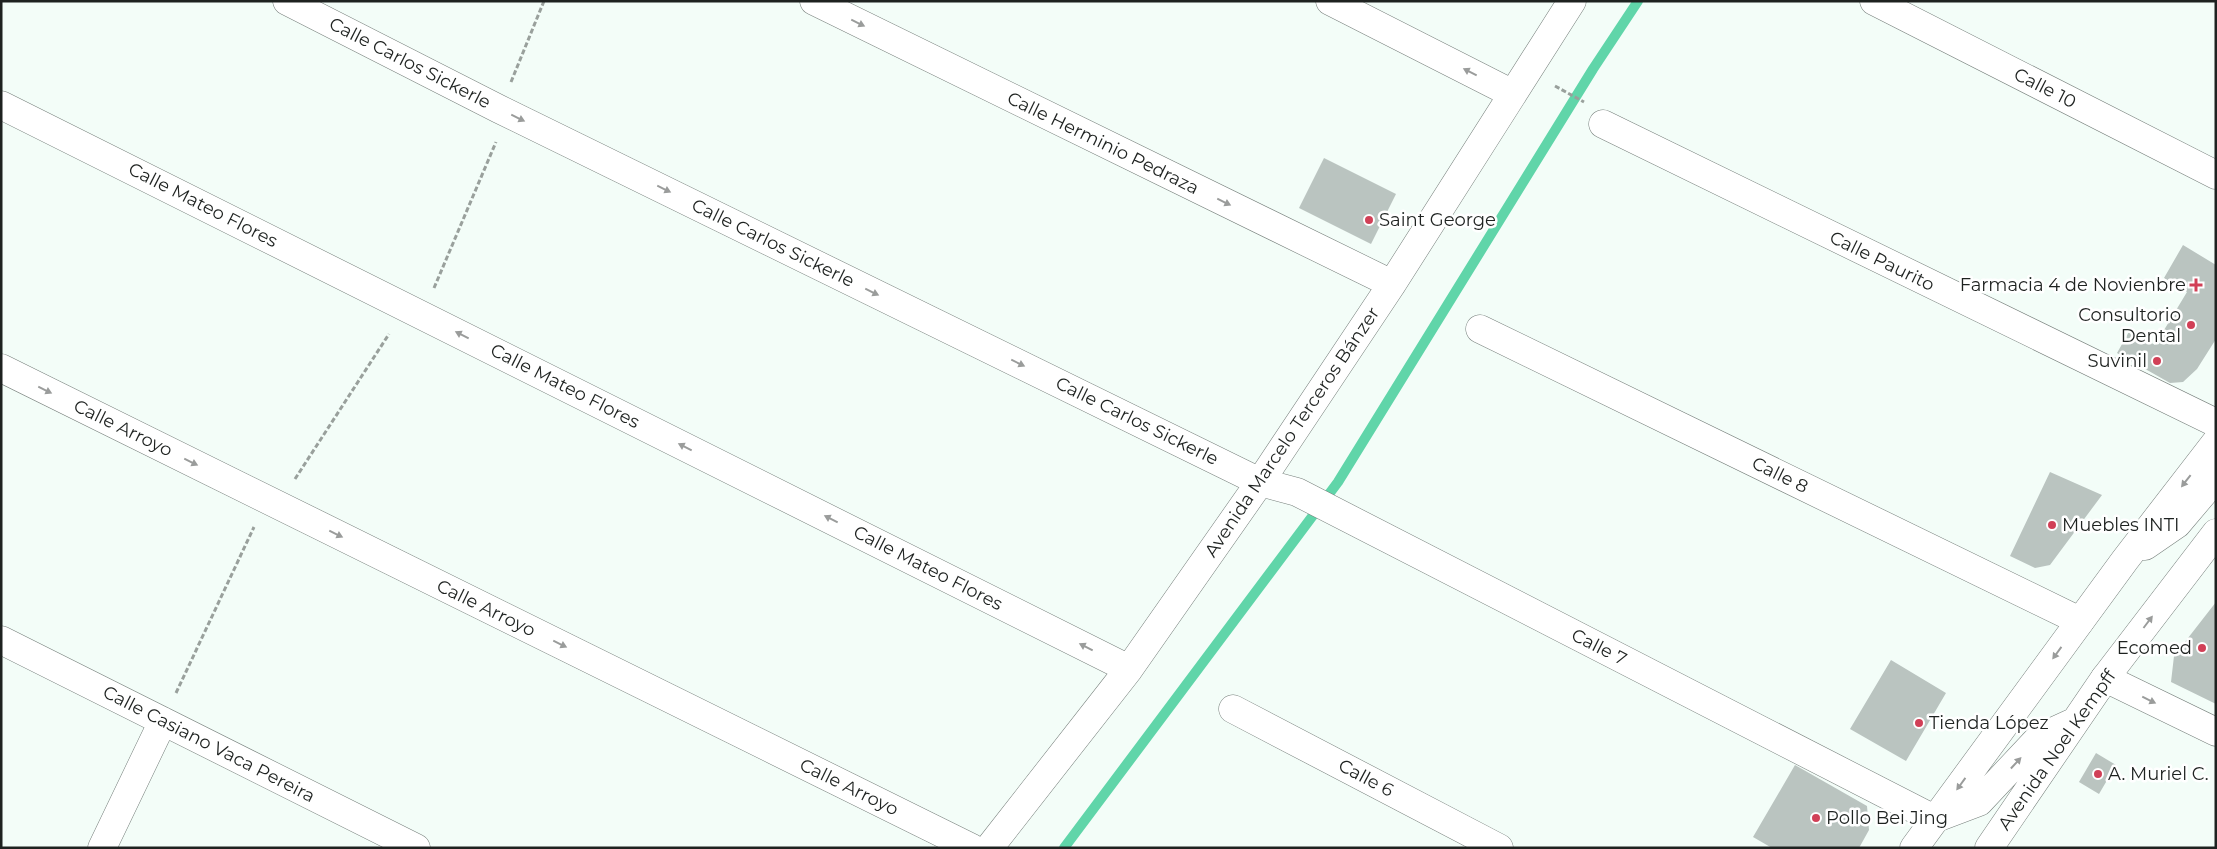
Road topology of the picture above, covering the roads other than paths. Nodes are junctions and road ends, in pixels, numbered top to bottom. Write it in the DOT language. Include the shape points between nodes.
graph roads {
  1 [pos="287,1"];
  2 [pos="814,1"];
  3 [pos="1330,1"];
  4 [pos="1572,1"];
  5 [pos="1874,1"];
  6 [pos="1513,94"];
  7 [pos="1,104"];
  8 [pos="1597,115"];
  9 [pos="2216,175"];
  10 [pos="1392,284"];
  11 [pos="1480,328"];
  12 [pos="1,368"];
  13 [pos="2216,423"];
  14 [pos="2216,442"];
  15 [pos="2216,478"];
  16 [pos="1260,482"];
  17 [pos="2216,533"];
  18 [pos="2125,560"];
  19 [pos="2080,621"];
  20 [pos="1,640"];
  21 [pos="1129,668"];
  22 [pos="2105,678"];
  23 [pos="1233,709"];
  24 [pos="163,721"];
  25 [pos="2074,722"];
  26 [pos="2216,732"];
  27 [pos="1934,819"];
  28 [pos="102,848"];
  29 [pos="416,848"];
  30 [pos="972,848"];
  31 [pos="989,848"];
  32 [pos="1499,848"];
  33 [pos="1914,848"];
  34 [pos="1934,848"];
  35 [pos="1989,848"];
  1 -- 16 [label="street, Calle Carlos Sickerle, one-way"];
  2 -- 10 [label="street, Calle Herminio Pedraza, one-way"];
  6 -- 3 [label="street, one-way"];
  4 -- 6 [label="street, Avenida Marcelo Terceros Bánzer"];
  5 -- 9 [label="street, Calle 10"];
  6 -- 10 [label="street, Avenida Marcelo Terceros Bánzer"];
  21 -- 7 [label="street, Calle Mateo Flores, one-way"];
  8 -- 13 [label="street, Calle Paurito"];
  10 -- 16 [label="street, Avenida Marcelo Terceros Bánzer"];
  11 -- 19 [label="street, Calle 8"];
  12 -- 30 [label="street, Calle Arroyo, one-way"];
  14 -- 18 [label="street, one-way"];
  15 -- 18 [label="street" via="2177,524"];
  16 -- 21 [label="street, Avenida Marcelo Terceros Bánzer"];
  16 -- 27 [label="street, Calle 7" via="1297,492"];
  22 -- 17 [label="street, Avenida Noel Kempff, one-way"];
  18 -- 19 [label="street"];
  19 -- 27 [label="street, one-way"];
  20 -- 24 [label="street, Calle Casiano Vaca Pereira"];
  21 -- 31 [label="street, Avenida Marcelo Terceros Bánzer"];
  22 -- 25 [label="street, Avenida Noel Kempff"];
  22 -- 26 [label="street, one-way"];
  23 -- 32 [label="street, Calle 6"];
  24 -- 28 [label="street"];
  24 -- 29 [label="street, Calle Casiano Vaca Pereira"];
  27 -- 25 [label="street, one-way" via="1979,802 2039,738"];
  25 -- 35 [label="street, Avenida Noel Kempff"];
  27 -- 33 [label="street"];
  27 -- 34 [label="street"];
}
